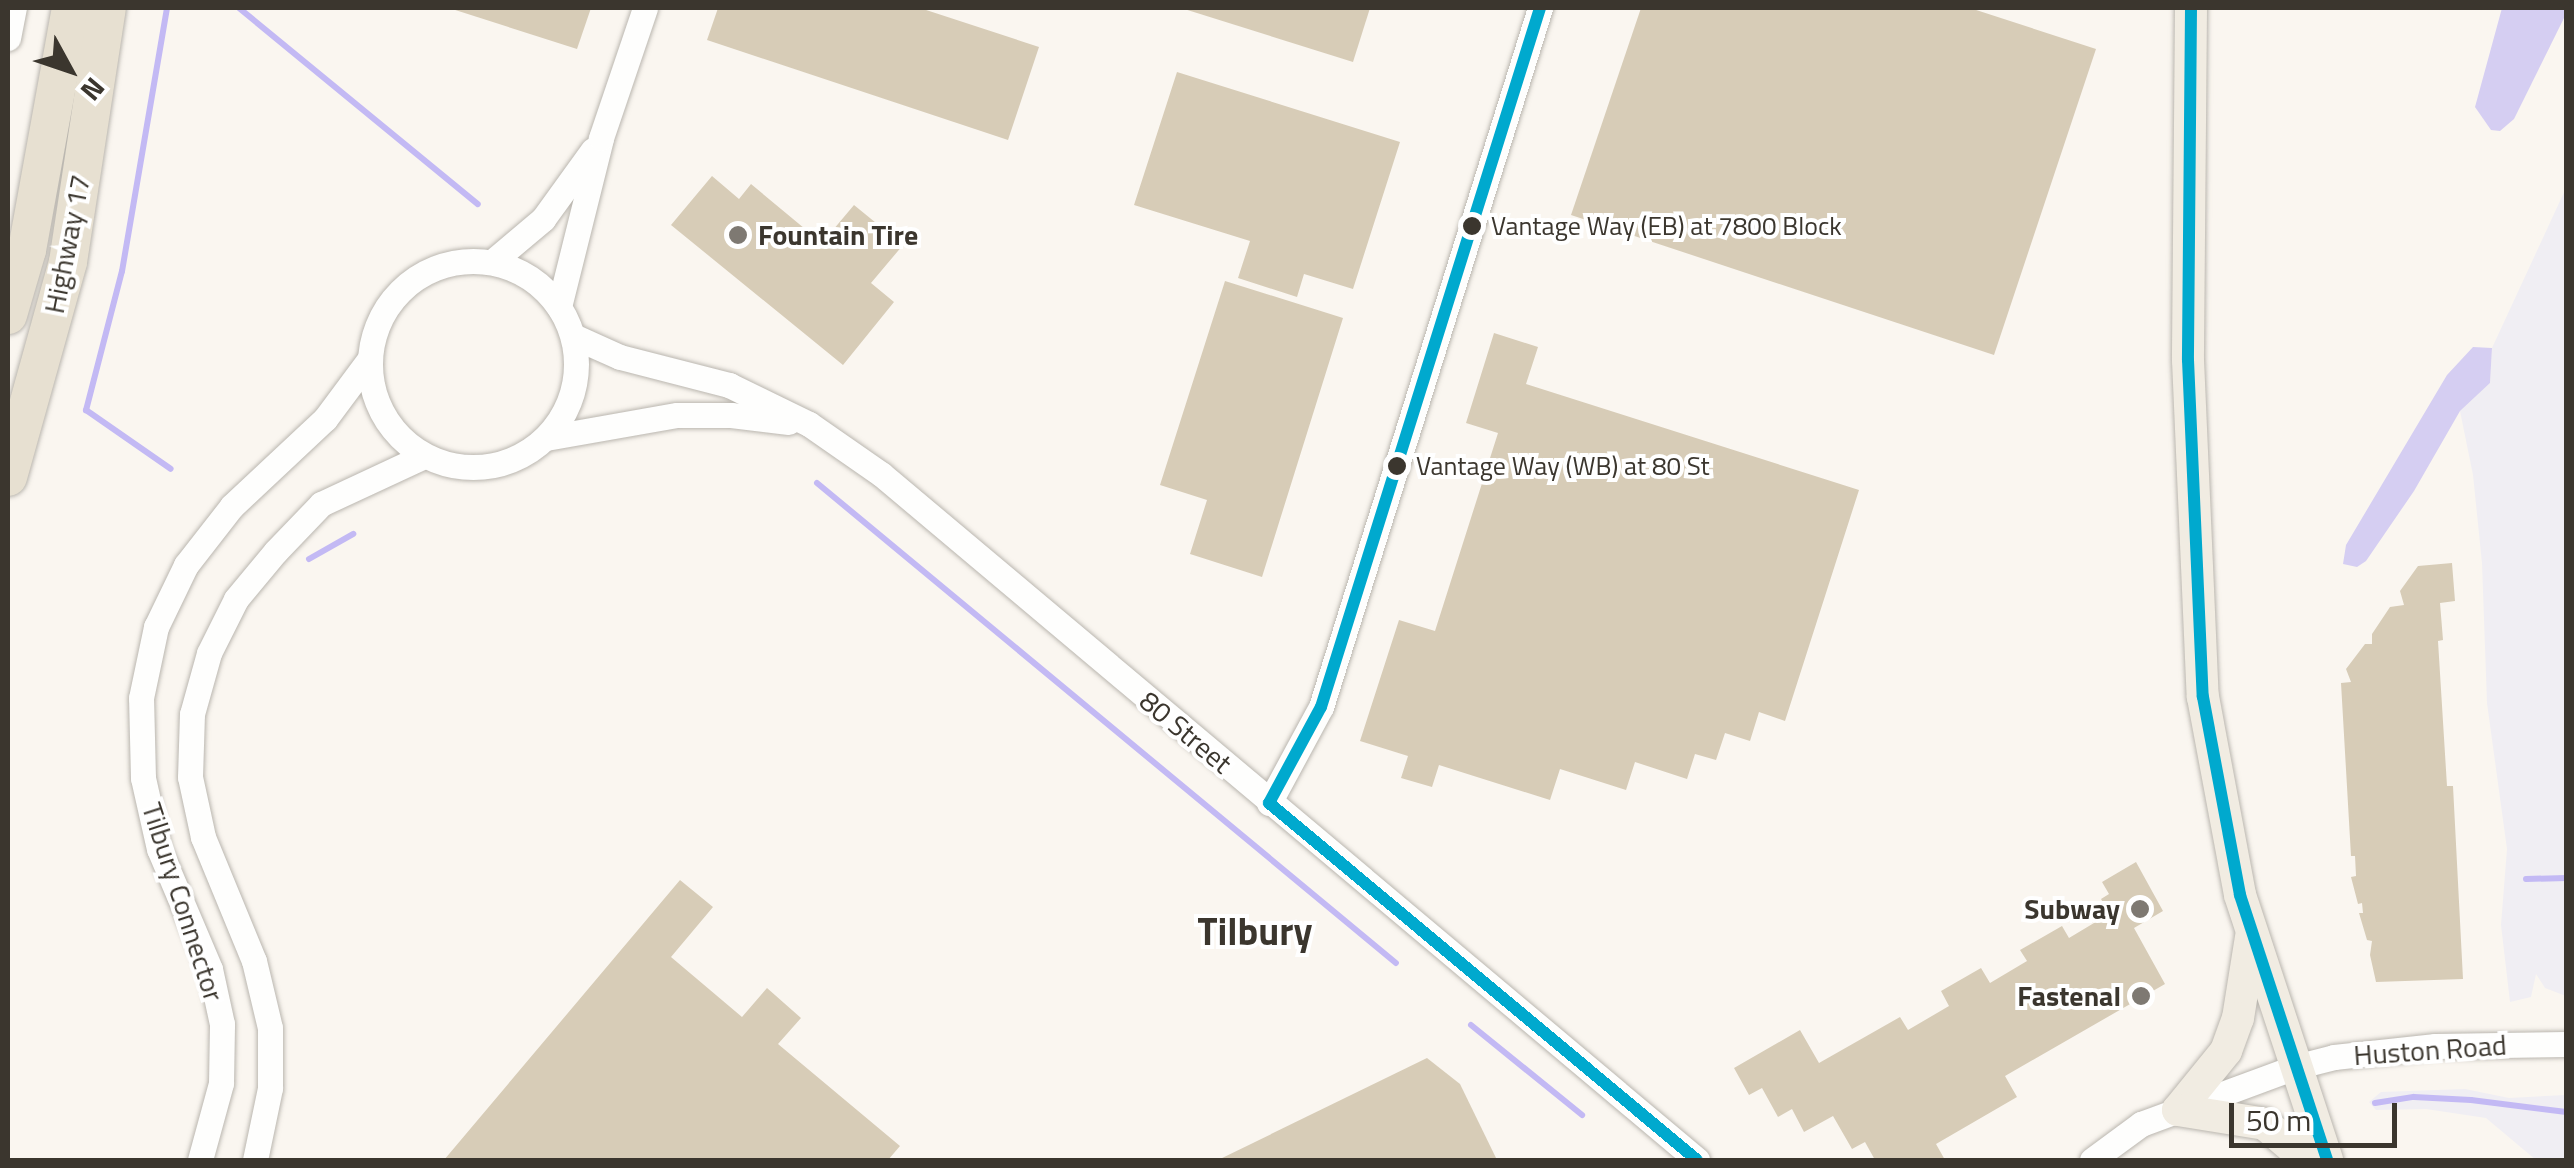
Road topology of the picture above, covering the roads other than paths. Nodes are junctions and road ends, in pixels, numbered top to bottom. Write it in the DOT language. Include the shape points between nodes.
graph roads {
  1 [pos="14,8"];
  2 [pos="70,8"];
  3 [pos="107,8"];
  4 [pos="646,8"];
  5 [pos="1540,8"];
  6 [pos="2191,8"];
  7 [pos="8,38"];
  8 [pos="601,138"];
  9 [pos="492,262"];
  10 [pos="559,307"];
  11 [pos="8,316"];
  12 [pos="573,336"];
  13 [pos="368,361"];
  14 [pos="809,424"];
  15 [pos="546,438"];
  16 [pos="424,456"];
  17 [pos="8,477"];
  18 [pos="1269,803"];
  19 [pos="2251,933"];
  20 [pos="2566,1044"];
  21 [pos="2294,1067"];
  22 [pos="2178,1110"];
  23 [pos="200,1160"];
  24 [pos="255,1160"];
  25 [pos="1697,1160"];
  26 [pos="2092,1160"];
  27 [pos="2307,1160"];
  28 [pos="2327,1160"];
  1 -- 7 [label="street"];
  2 -- 11 [label="highway, Highway 17" via="27,250"];
  3 -- 17 [label="highway, Highway 17" via="68,262"];
  4 -- 8 [label="street"];
  5 -- 18 [label="street" via="1320,707"];
  6 -- 19 [label="main road" via="2188,360 2203,697"];
  8 -- 9 [label="street" via="543,219"];
  8 -- 10 [label="street"];
  9 -- 10 [label="street" via="520,272"];
  9 -- 13 [label="street" via="448,263 418,276 377,324"];
  10 -- 12 [label="street"];
  12 -- 14 [label="street, 80 Street" via="729,385"];
  12 -- 15 [label="street" via="573,390"];
  13 -- 16 [label="street" via="384,419"];
  13 -- 23 [label="street, Tilbury Connector" via="325,419 232,506 186,565 156,627 141,698 143,778 159,849 210,970 222,1024 221,1082"];
  14 -- 15 [label="street, 80 Street" via="678,415"];
  14 -- 18 [label="street, 80 Street" via="881,474"];
  15 -- 16 [label="street" via="500,465 450,466"];
  16 -- 24 [label="street, Tilbury Connector" via="322,504 276,551 227,617 192,714 190,777 204,837 254,961 270,1028 270,1088"];
  18 -- 25 [label="street, 80 Street"];
  19 -- 21 [label="main road"];
  19 -- 22 [label="main road" via="2226,1051"];
  20 -- 21 [label="street, Huston Road" via="2434,1046"];
  21 -- 22 [label="street, Huston Road"];
  21 -- 28 [label="main road"];
  22 -- 26 [label="street, Huston Road" via="2141,1124"];
  22 -- 27 [label="main road" via="2264,1124"];
}
